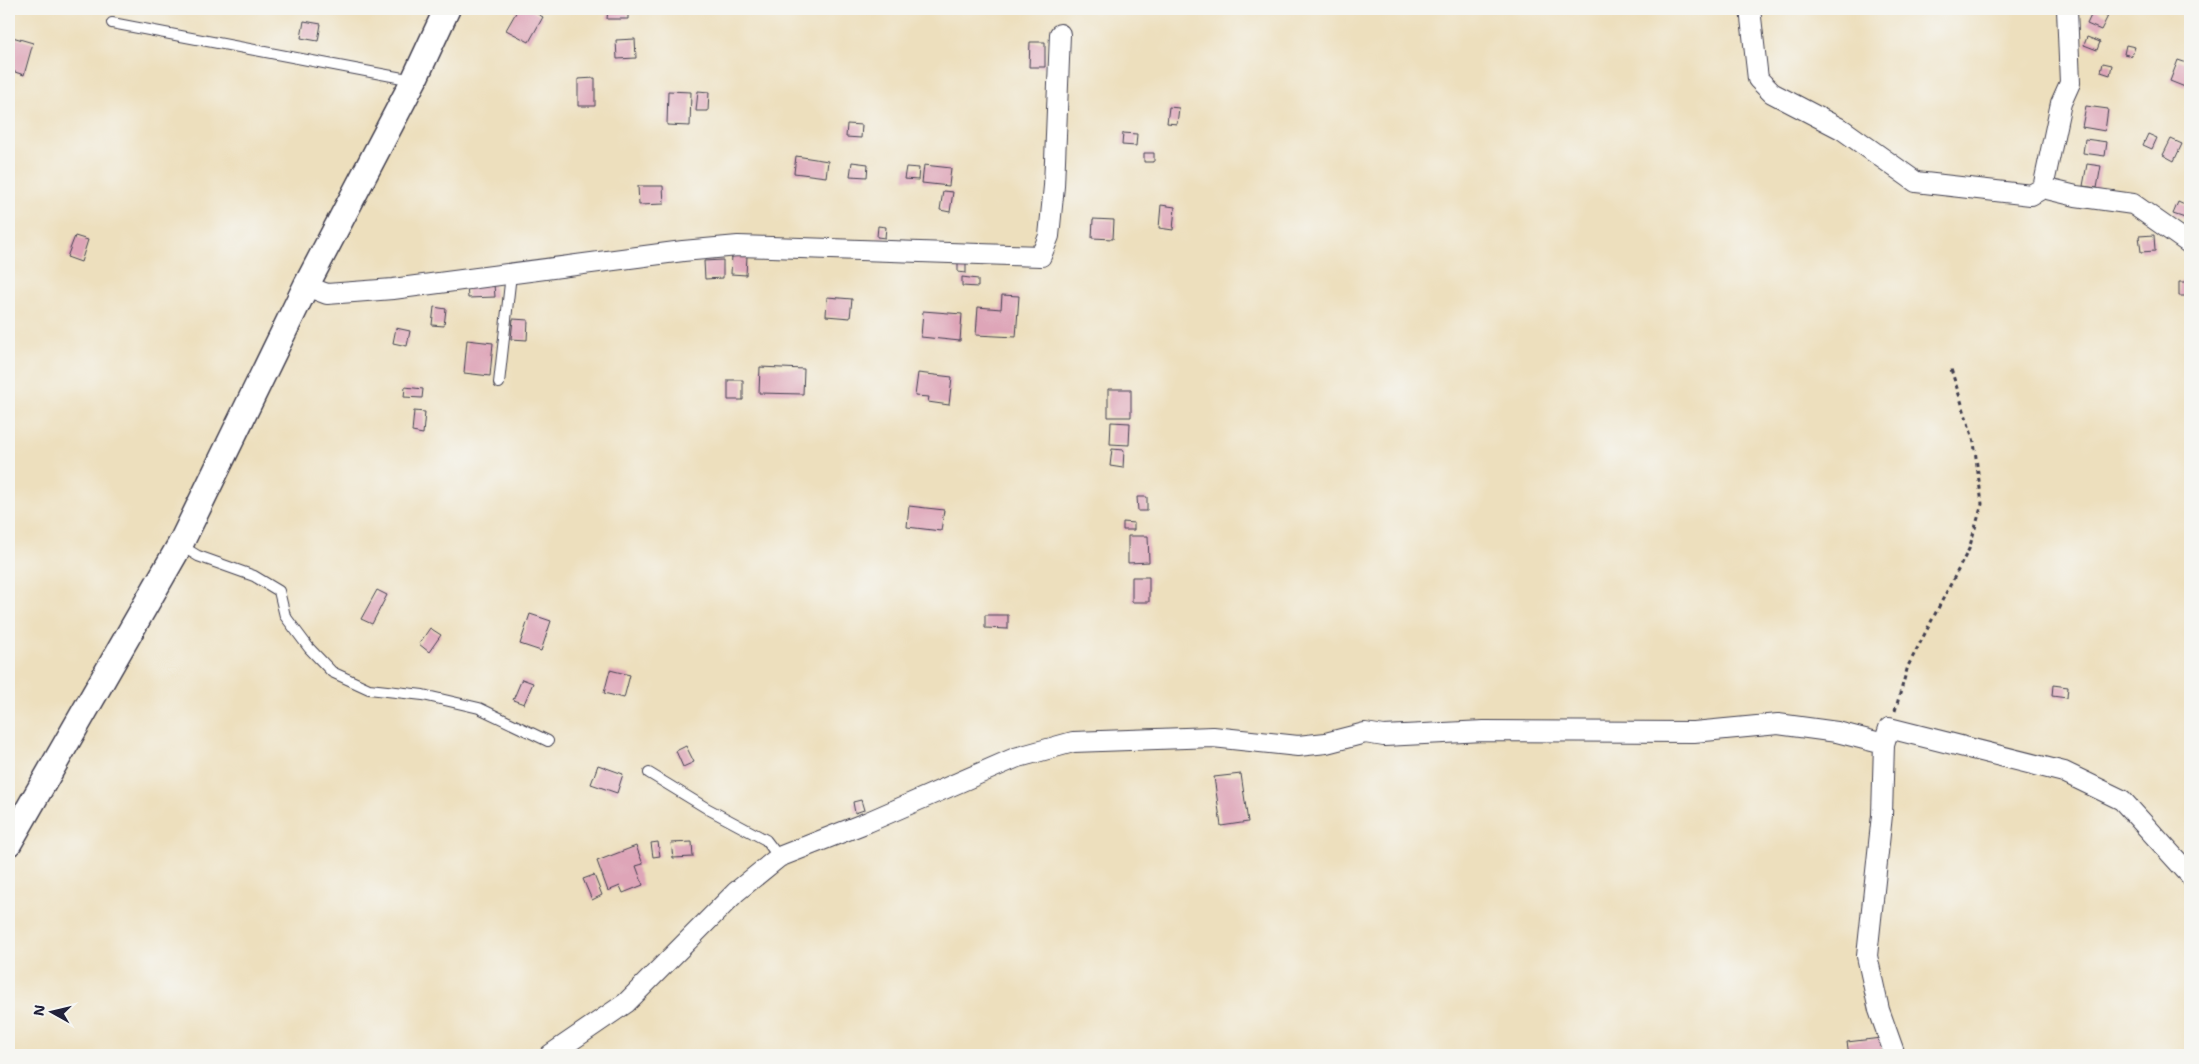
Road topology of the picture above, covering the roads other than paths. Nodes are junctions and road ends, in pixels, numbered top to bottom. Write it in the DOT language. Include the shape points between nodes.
graph roads {
  1 [pos="447,9"];
  2 [pos="1750,9"];
  3 [pos="2067,9"];
  4 [pos="112,23"];
  5 [pos="1060,34"];
  6 [pos="414,80"];
  7 [pos="2043,188"];
  8 [pos="2190,244"];
  9 [pos="511,274"];
  10 [pos="306,286"];
  11 [pos="498,383"];
  12 [pos="180,546"];
  13 [pos="1887,736"];
  14 [pos="548,741"];
  15 [pos="649,772"];
  16 [pos="9,843"];
  17 [pos="779,857"];
  18 [pos="2190,875"];
  19 [pos="550,1055"];
  20 [pos="1895,1055"];
  1 -- 6 [label="street"];
  2 -- 7 [label="street" via="1758,79 1772,93 1843,130 1916,182 2031,195"];
  3 -- 7 [label="street" via="2070,83 2060,103"];
  4 -- 6 [label="lane"];
  5 -- 9 [label="street" via="1054,186 1049,236 1040,256 738,246"];
  6 -- 10 [label="street"];
  7 -- 8 [label="street" via="2133,204"];
  9 -- 10 [label="street" via="327,294"];
  9 -- 11 [label="lane"];
  10 -- 12 [label="street"];
  12 -- 14 [label="lane" via="198,556 254,576 279,591 285,616 332,672 369,689 424,695 479,708"];
  12 -- 16 [label="street"];
  13 -- 17 [label="street" via="1778,724 1694,732 1484,731 1384,736 1365,733 1298,746 1213,737 1073,742 1015,758"];
  13 -- 18 [label="street" via="2064,772 2122,800"];
  13 -- 20 [label="street" via="1867,956 1879,1010"];
  15 -- 17 [label="lane" via="766,840"];
  17 -- 19 [label="street" via="736,892 626,1003"];
}
